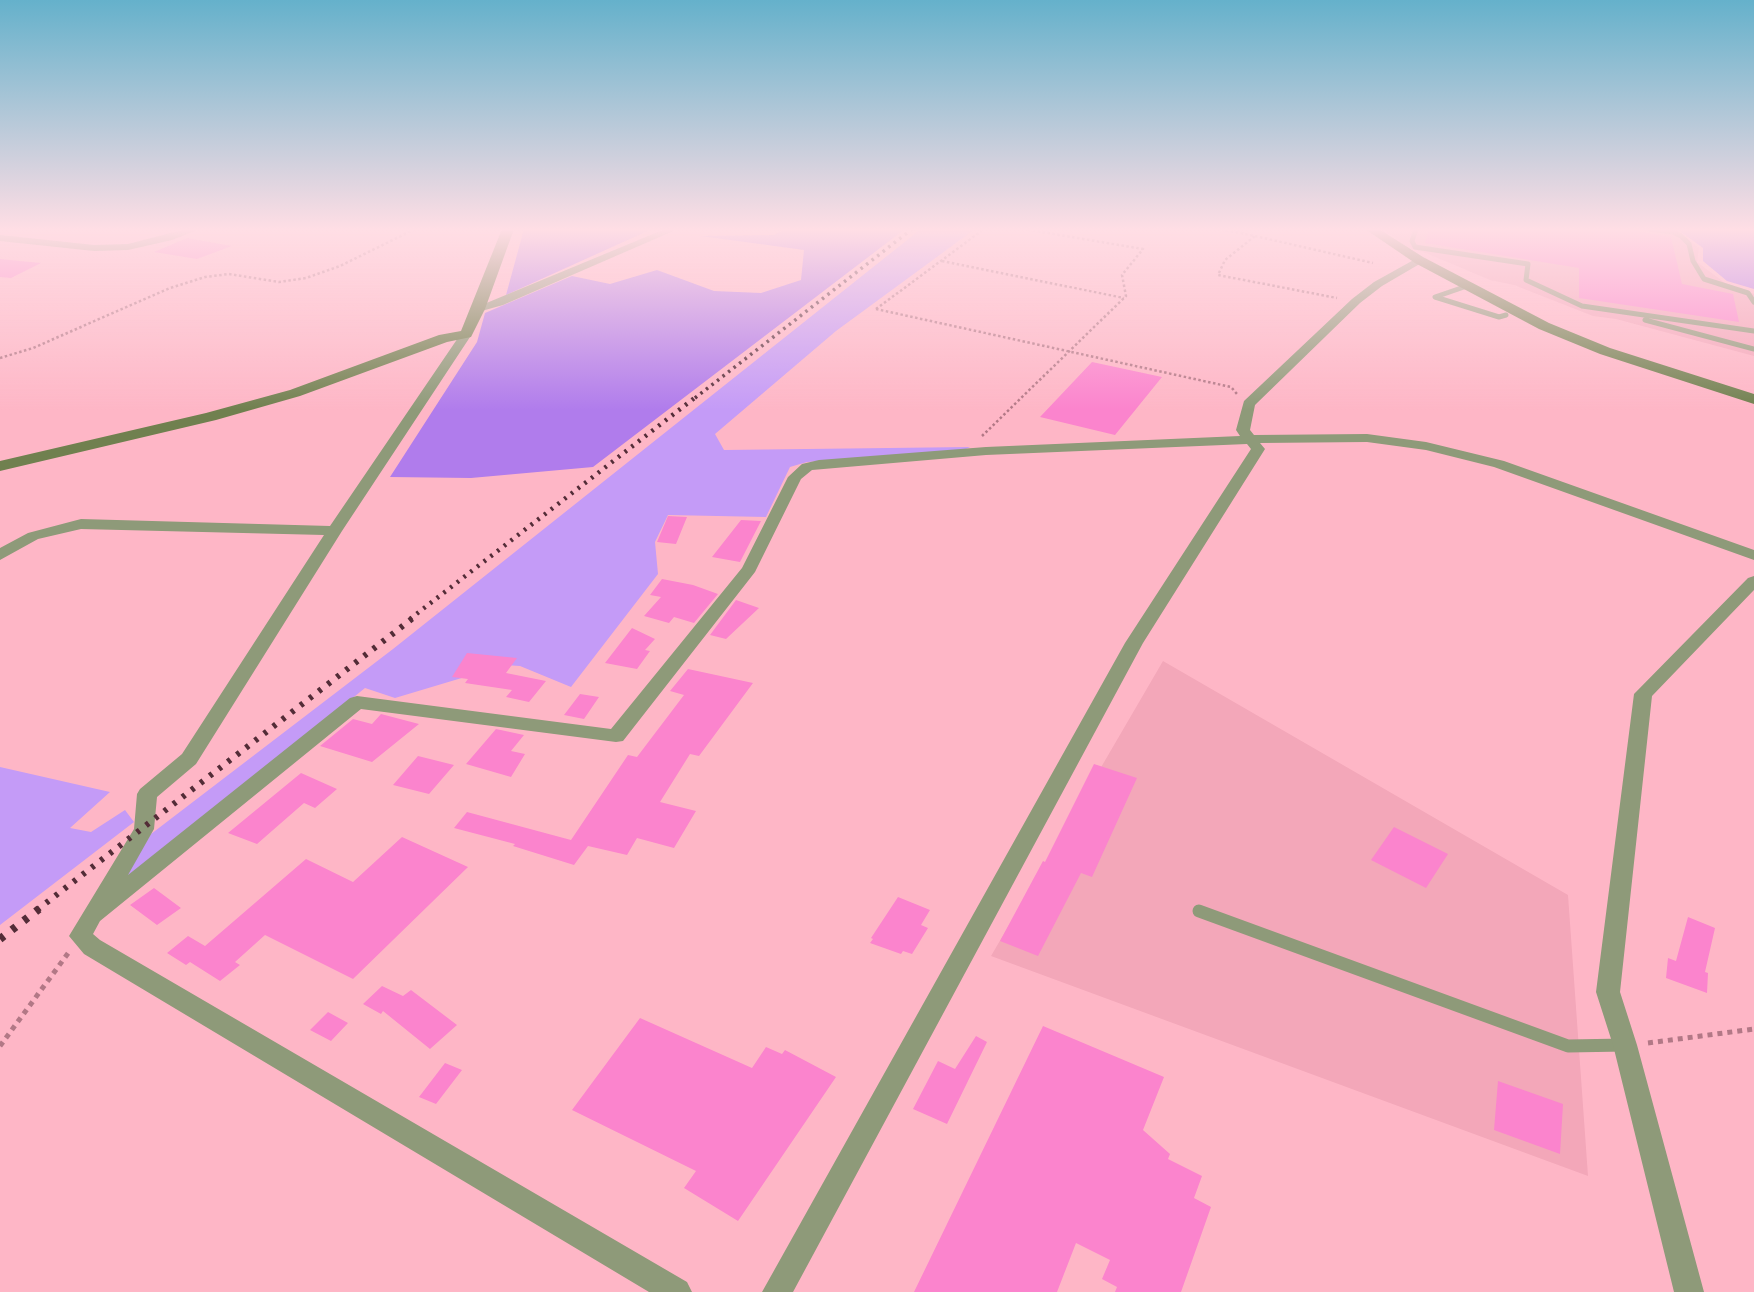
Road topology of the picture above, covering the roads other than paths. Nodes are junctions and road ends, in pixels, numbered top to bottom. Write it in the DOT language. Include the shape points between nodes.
graph roads {
  1 [pos="485,289"];
  2 [pos="531,289"];
  3 [pos="1371,289"];
  4 [pos="1457,289"];
  5 [pos="1473,289"];
  6 [pos="1546,289"];
  7 [pos="1736,289"];
  8 [pos="1754,302"];
  9 [pos="478,309"];
  10 [pos="1630,313"];
  11 [pos="1506,315"];
  12 [pos="1754,331"];
  13 [pos="466,334"];
  14 [pos="1754,349"];
  15 [pos="1754,400"];
  16 [pos="1249,440"];
  17 [pos="0,466"];
  18 [pos="334,531"];
  19 [pos="0,555"];
  20 [pos="1754,555"];
  21 [pos="1754,581"];
  22 [pos="1199,911"];
  23 [pos="93,915"];
  24 [pos="1625,1045"];
  25 [pos="677,1292"];
  26 [pos="777,1292"];
  27 [pos="1689,1292"];
  1 -- 9 [label="street"];
  2 -- 9 [label="street"];
  3 -- 16 [label="street" via="1249,404 1243,430"];
  4 -- 11 [label="lane" via="1435,297 1499,317"];
  5 -- 15 [label="street" via="1605,351"];
  6 -- 10 [label="lane" via="1582,306"];
  7 -- 8 [label="lane" via="1748,293"];
  9 -- 13 [label="street"];
  10 -- 12 [label="lane"];
  10 -- 14 [label="lane"];
  13 -- 17 [label="street" via="295,393"];
  13 -- 18 [label="street"];
  16 -- 20 [label="street" via="1367,438 1426,446 1499,464"];
  16 -- 23 [label="street" via="986,451 807,467 795,477 749,569 616,736 358,702"];
  16 -- 26 [label="street" via="1258,449 1134,643"];
  18 -- 19 [label="street" via="81,524 33,536"];
  18 -- 23 [label="street" via="189,759 147,794 144,829"];
  21 -- 24 [label="street" via="1643,694 1608,992"];
  22 -- 24 [label="lane" via="1567,1046"];
  23 -- 25 [label="street" via="80,936 92,947"];
  24 -- 27 [label="street"];
}
